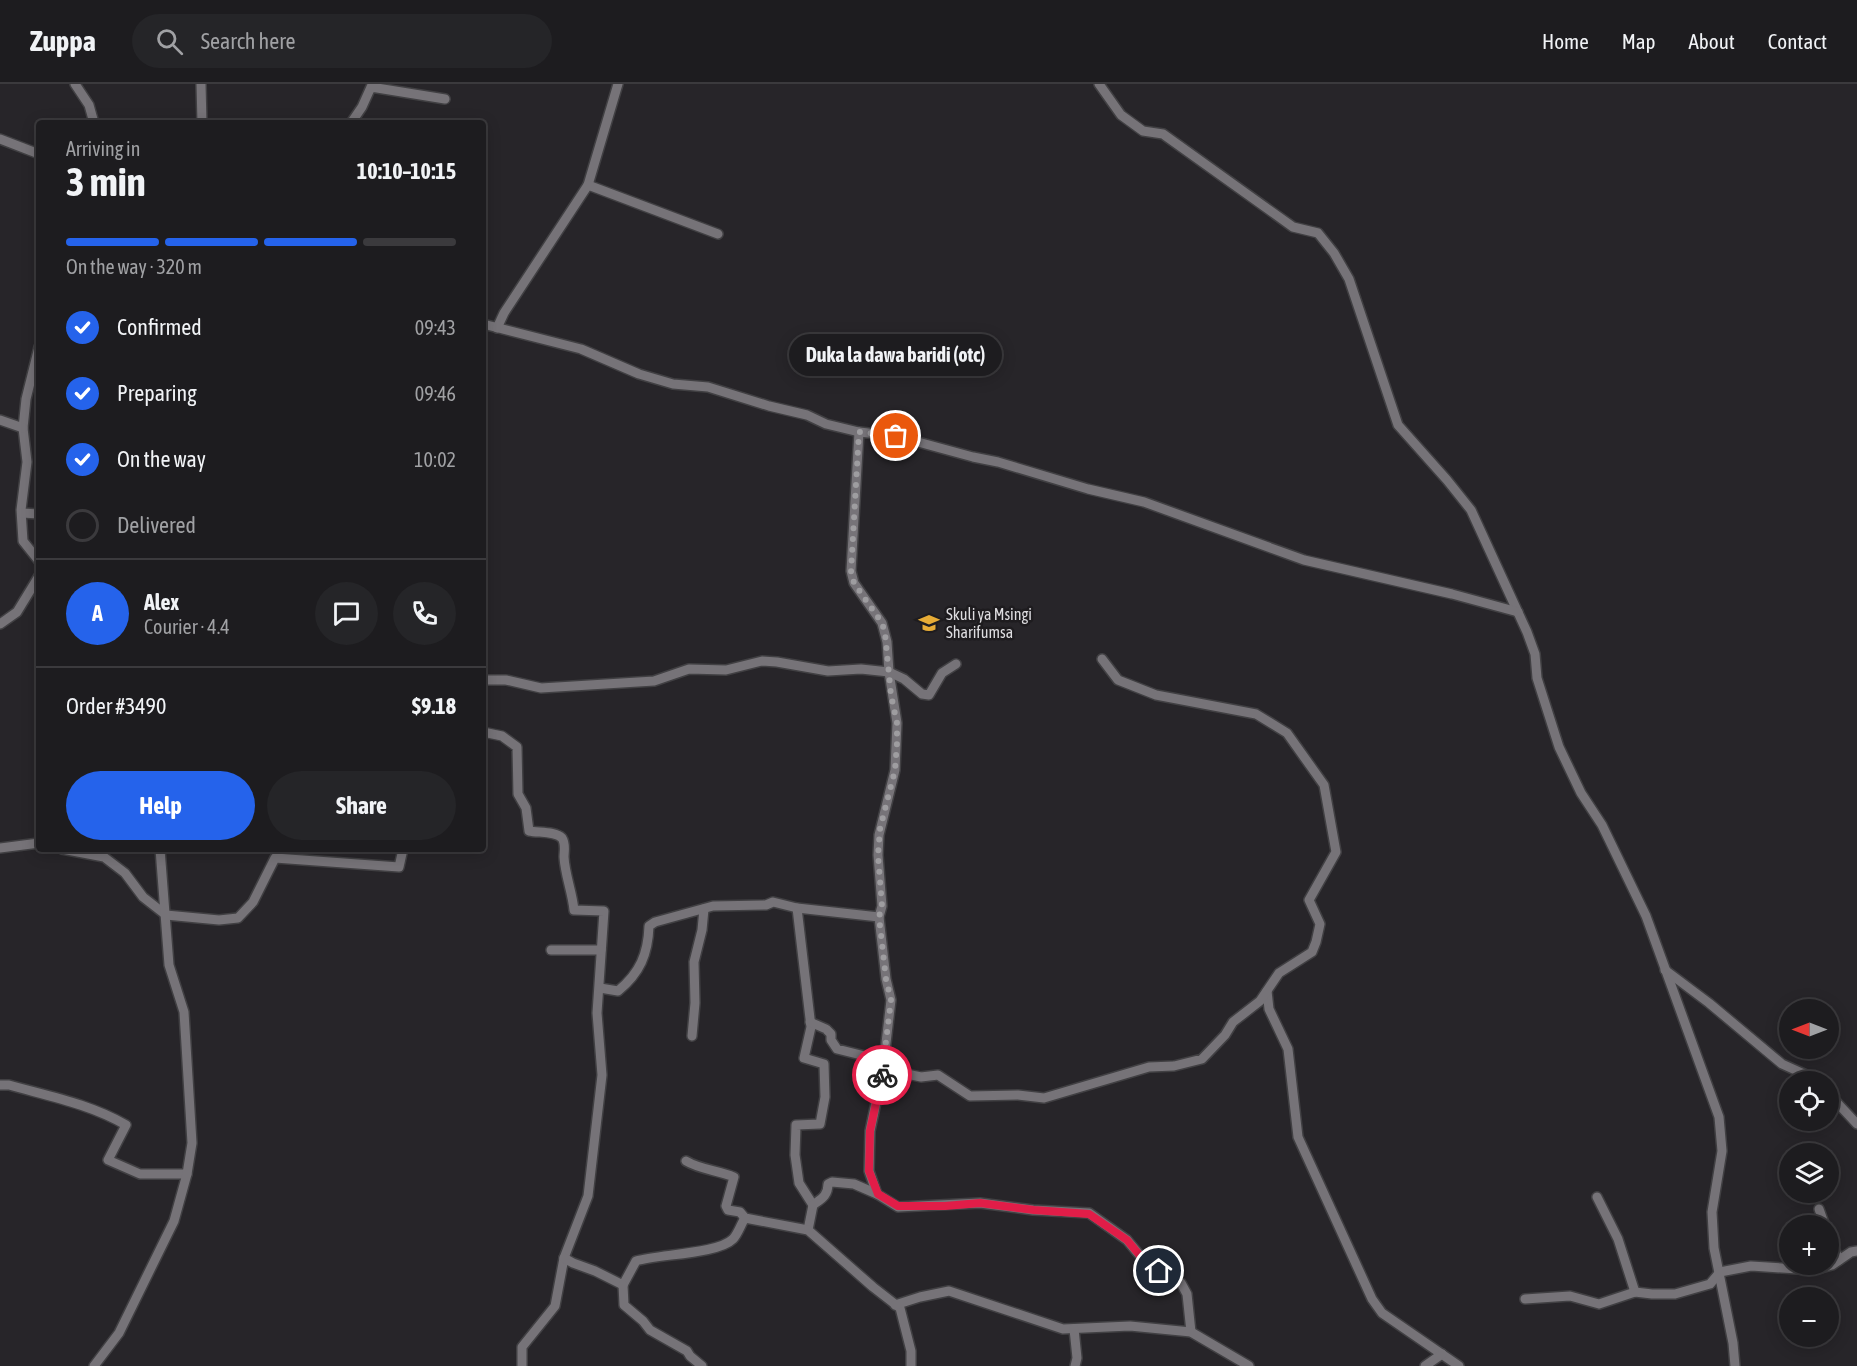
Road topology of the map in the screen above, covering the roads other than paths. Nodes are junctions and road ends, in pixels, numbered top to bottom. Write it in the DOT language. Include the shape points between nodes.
graph roads {
  1 [pos="75,84"];
  2 [pos="201,84"];
  3 [pos="618,84"];
  4 [pos="1100,84"];
  5 [pos="372,85"];
  6 [pos="445,99"];
  7 [pos="93,120"];
  8 [pos="202,120"];
  9 [pos="353,120"];
  10 [pos="0,139"];
  11 [pos="36,153"];
  12 [pos="588,185"];
  13 [pos="718,234"];
  14 [pos="486,325"];
  15 [pos="497,328"];
  16 [pos="36,358"];
  17 [pos="0,420"];
  18 [pos="23,428"];
  19 [pos="859,432"];
  20 [pos="22,513"];
  21 [pos="36,514"];
  22 [pos="36,557"];
  23 [pos="36,581"];
  24 [pos="1518,612"];
  25 [pos="0,624"];
  26 [pos="1102,659"];
  27 [pos="956,664"];
  28 [pos="889,672"];
  29 [pos="486,680"];
  30 [pos="486,733"];
  31 [pos="36,843"];
  32 [pos="0,848"];
  33 [pos="78,852"];
  34 [pos="160,852"];
  35 [pos="402,852"];
  36 [pos="797,908"];
  37 [pos="704,909"];
  38 [pos="166,915"];
  39 [pos="879,917"];
  40 [pos="552,950"];
  41 [pos="601,950"];
  42 [pos="1664,969"];
  43 [pos="600,988"];
  44 [pos="1267,991"];
  45 [pos="810,1022"];
  46 [pos="692,1036"];
  47 [pos="883,1069"];
  48 [pos="1798,1071"];
  49 [pos="0,1085"];
  50 [pos="1839,1105"];
  51 [pos="1857,1124"];
  52 [pos="686,1161"];
  53 [pos="187,1174"];
  54 [pos="878,1194"];
  55 [pos="1598,1197"];
  56 [pos="813,1206"];
  57 [pos="1819,1209"];
  58 [pos="1821,1215"];
  59 [pos="745,1218"];
  60 [pos="808,1230"];
  61 [pos="1857,1251"];
  62 [pos="564,1258"];
  63 [pos="1839,1260"];
  64 [pos="1779,1268"];
  65 [pos="1720,1272"];
  66 [pos="623,1285"];
  67 [pos="1635,1292"];
  68 [pos="1525,1299"];
  69 [pos="895,1305"];
  70 [pos="1074,1329"];
  71 [pos="1191,1332"];
  72 [pos="1442,1354"];
  73 [pos="94,1366"];
  74 [pos="522,1366"];
  75 [pos="702,1366"];
  76 [pos="911,1366"];
  77 [pos="1075,1366"];
  78 [pos="1249,1366"];
  79 [pos="1425,1366"];
  80 [pos="1459,1366"];
  81 [pos="1735,1366"];
  1 -- 7 [label="street" via="89,105"];
  2 -- 8 [label="street"];
  3 -- 12 [label="street"];
  4 -- 24 [label="street" via="1121,115 1143,131 1163,134 1293,228 1318,233 1334,253 1349,279 1398,425 1471,510"];
  5 -- 6 [label="street"];
  5 -- 9 [label="street"];
  10 -- 11 [label="street"];
  12 -- 13 [label="street"];
  12 -- 15 [label="street"];
  14 -- 15 [label="street"];
  15 -- 19 [label="street" via="581,350 673,384 708,387"];
  16 -- 18 [label="street"];
  17 -- 18 [label="street"];
  18 -- 20 [label="street" via="27,462"];
  19 -- 24 [label="street" via="896,436 998,462 1144,502 1304,560"];
  19 -- 28 [label="street" via="851,571 854,583 882,623 888,642"];
  20 -- 21 [label="street"];
  20 -- 22 [label="street" via="23,542"];
  23 -- 25 [label="street" via="17,612"];
  24 -- 42 [label="street" via="1535,654 1538,678 1559,747 1646,916"];
  26 -- 44 [label="street" via="1118,680 1156,695 1256,714 1287,733 1324,785 1336,852 1309,900 1320,924 1316,942 1312,952 1280,974"];
  27 -- 28 [label="street" via="942,673 929,695"];
  28 -- 29 [label="street" via="828,671 762,661 726,670 689,669 654,681 541,688"];
  28 -- 39 [label="street" via="897,743 895,770 879,835"];
  30 -- 41 [label="street" via="502,736 517,747 518,794 526,808 529,831 553,833 562,838 574,910 604,911"];
  31 -- 32 [label="street"];
  33 -- 38 [label="street" via="104,857"];
  34 -- 38 [label="street"];
  35 -- 38 [label="street" via="399,867 275,858 253,902 238,918"];
  36 -- 37 [label="street" via="773,902"];
  36 -- 39 [label="street"];
  36 -- 45 [label="street"];
  37 -- 43 [label="street" via="649,926 648,946 632,980 618,991"];
  37 -- 46 [label="street" via="694,962"];
  38 -- 53 [label="street" via="169,965 184,1012 192,1143"];
  39 -- 47 [label="street" via="891,1000"];
  40 -- 41 [label="street"];
  41 -- 43 [label="street"];
  42 -- 48 [label="street" via="1782,1064"];
  42 -- 65 [label="street" via="1719,1117 1722,1151 1712,1212"];
  43 -- 62 [label="street" via="597,1013 602,1075 588,1196"];
  44 -- 47 [label="street" via="1233,1022 1202,1059 1149,1067 1044,1098 970,1096 938,1075 921,1077"];
  44 -- 72 [label="street" via="1269,1009 1288,1049 1298,1137 1353,1260 1382,1313"];
  45 -- 47 [label="street" via="826,1029 837,1049 865,1056"];
  45 -- 56 [label="street" via="804,1058 824,1064 825,1097 820,1124 796,1125 795,1155 799,1183"];
  47 -- 54 [label="street" via="870,1131 869,1171"];
  49 -- 53 [label="street" via="87,1107 126,1125 108,1160 140,1174"];
  50 -- 51 [label="street"];
  52 -- 59 [label="street" via="734,1177 726,1206"];
  53 -- 73 [label="street" via="174,1221 119,1333"];
  54 -- 56 [label="street" via="854,1184 832,1182 822,1200"];
  54 -- 71 [label="street" via="898,1206 980,1203 1089,1214 1127,1240 1152,1270 1181,1283 1187,1294"];
  55 -- 67 [label="street" via="1618,1239"];
  56 -- 60 [label="street"];
  57 -- 58 [label="street"];
  59 -- 60 [label="street"];
  59 -- 66 [label="street" via="733,1240 704,1251 636,1261"];
  60 -- 69 [label="street"];
  61 -- 63 [label="street"];
  62 -- 66 [label="street"];
  62 -- 74 [label="street" via="555,1306 522,1347"];
  64 -- 65 [label="street" via="1751,1266"];
  65 -- 67 [label="street" via="1710,1284 1675,1294"];
  65 -- 81 [label="street"];
  66 -- 75 [label="street" via="624,1305 650,1330 687,1351"];
  67 -- 68 [label="street" via="1599,1304 1570,1296"];
  69 -- 70 [label="street" via="949,1291 1063,1329"];
  69 -- 76 [label="street" via="900,1308"];
  70 -- 71 [label="street" via="1130,1326"];
  70 -- 77 [label="street"];
  71 -- 78 [label="street"];
  72 -- 79 [label="street"];
  72 -- 80 [label="street"];
}
